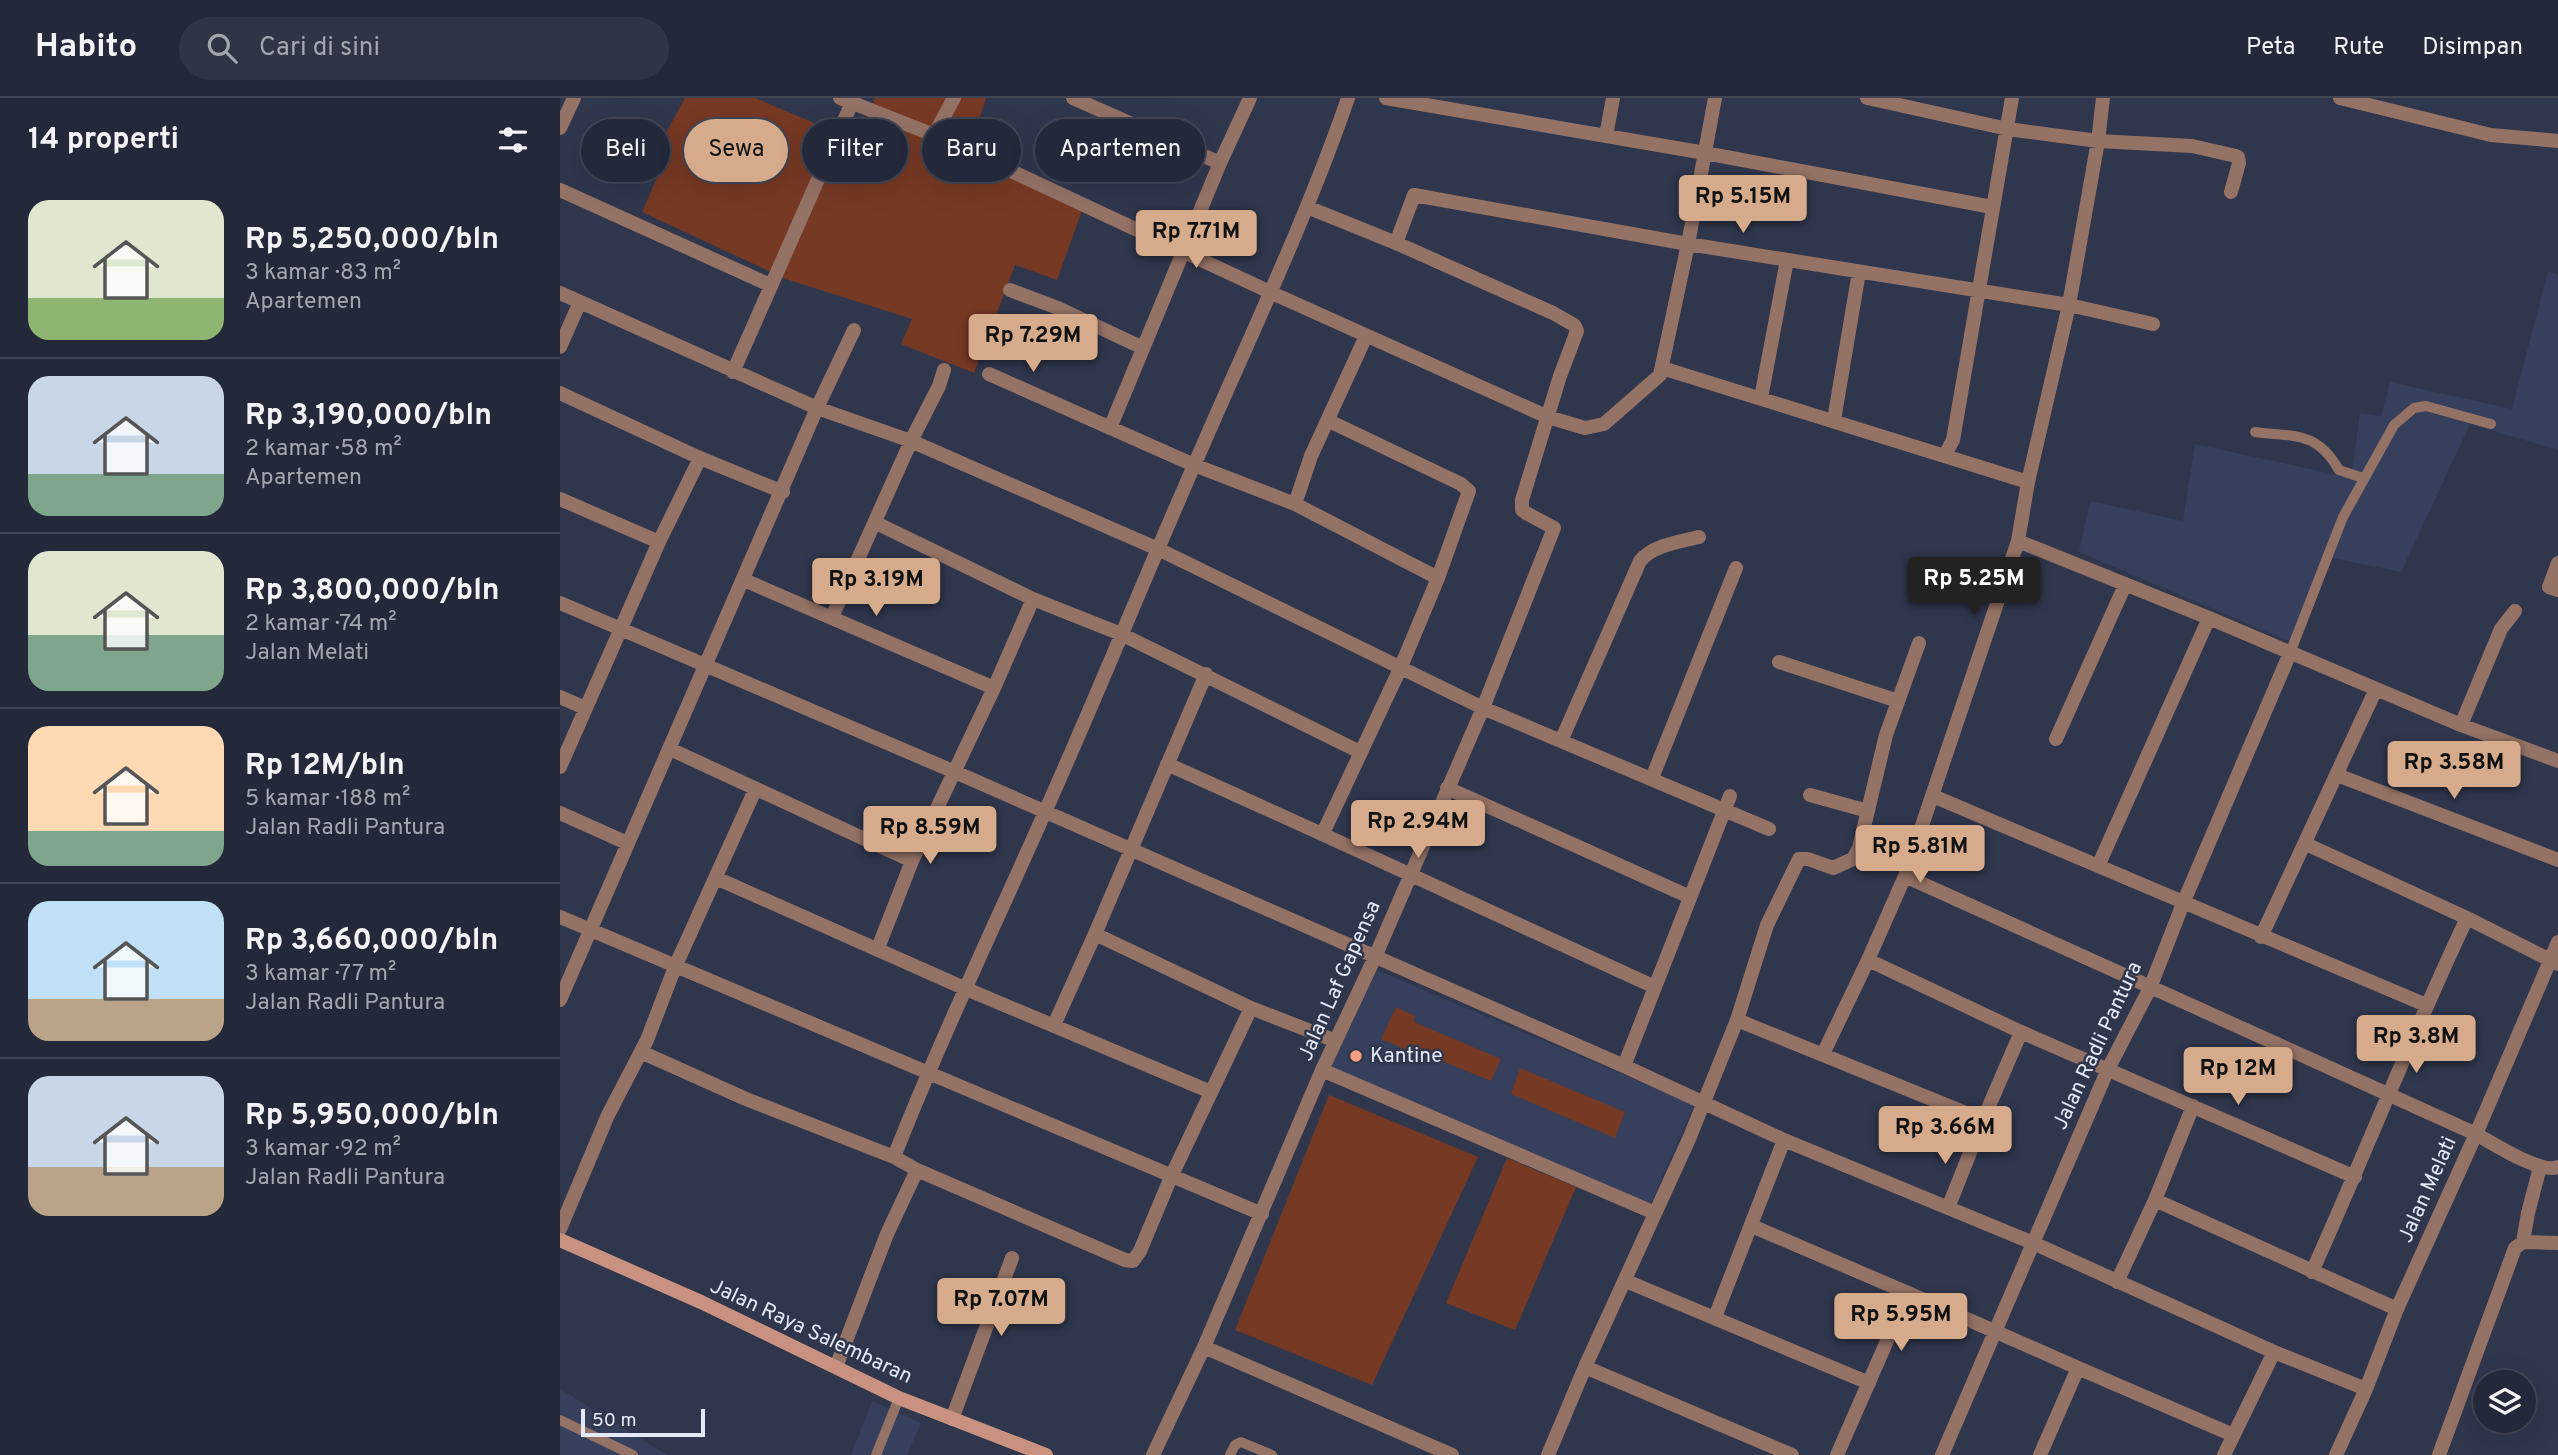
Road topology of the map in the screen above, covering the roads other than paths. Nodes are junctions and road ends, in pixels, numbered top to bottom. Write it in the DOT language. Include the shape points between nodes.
graph roads {
  1 [pos="574,98"];
  2 [pos="954,98"];
  3 [pos="1073,98"];
  4 [pos="1250,98"];
  5 [pos="1349,98"];
  6 [pos="1386,98"];
  7 [pos="1613,98"];
  8 [pos="1715,98"];
  9 [pos="1867,98"];
  10 [pos="2012,98"];
  11 [pos="2103,98"];
  12 [pos="2340,98"];
  13 [pos="849,100"];
  14 [pos="2368,101"];
  15 [pos="943,119"];
  16 [pos="560,128"];
  17 [pos="2008,129"];
  18 [pos="922,130"];
  19 [pos="1606,136"];
  20 [pos="2098,141"];
  21 [pos="2558,141"];
  22 [pos="1705,153"];
  23 [pos="1220,163"];
  24 [pos="1021,175"];
  25 [pos="560,190"];
  26 [pos="2231,192"];
  27 [pos="1307,207"];
  28 [pos="1992,207"];
  29 [pos="1396,243"];
  30 [pos="1688,244"];
  31 [pos="1185,251"];
  32 [pos="1787,260"];
  33 [pos="1859,272"];
  34 [pos="770,285"];
  35 [pos="1010,290"];
  36 [pos="1978,291"];
  37 [pos="560,293"];
  38 [pos="1272,293"];
  39 [pos="580,302"];
  40 [pos="2069,305"];
  41 [pos="2153,324"];
  42 [pos="854,330"];
  43 [pos="1366,336"];
  44 [pos="560,347"];
  45 [pos="1143,348"];
  46 [pos="1662,368"];
  47 [pos="944,370"];
  48 [pos="733,372"];
  49 [pos="989,374"];
  50 [pos="560,393"];
  51 [pos="1761,398"];
  52 [pos="817,408"];
  53 [pos="1548,417"];
  54 [pos="1833,420"];
  55 [pos="1329,421"];
  56 [pos="2491,424"];
  57 [pos="1110,428"];
  58 [pos="2255,432"];
  59 [pos="911,441"];
  60 [pos="1945,455"];
  61 [pos="700,458"];
  62 [pos="1194,465"];
  63 [pos="2363,478"];
  64 [pos="2028,482"];
  65 [pos="783,492"];
  66 [pos="560,499"];
  67 [pos="1295,504"];
  68 [pos="876,523"];
  69 [pos="1699,537"];
  70 [pos="2018,541"];
  71 [pos="659,542"];
  72 [pos="1158,549"];
  73 [pos="2558,563"];
  74 [pos="1736,568"];
  75 [pos="1438,578"];
  76 [pos="744,580"];
  77 [pos="2125,585"];
  78 [pos="2558,590"];
  79 [pos="1032,599"];
  80 [pos="560,603"];
  81 [pos="2515,611"];
  82 [pos="832,617"];
  83 [pos="2209,618"];
  84 [pos="620,630"];
  85 [pos="1121,634"];
  86 [pos="1919,643"];
  87 [pos="2290,653"];
  88 [pos="1779,662"];
  89 [pos="706,666"];
  90 [pos="1400,669"];
  91 [pos="1206,674"];
  92 [pos="995,688"];
  93 [pos="2376,690"];
  94 [pos="560,697"];
  95 [pos="1898,701"];
  96 [pos="585,708"];
  97 [pos="1483,708"];
  98 [pos="2461,725"];
  99 [pos="2056,740"];
  100 [pos="1561,741"];
  101 [pos="670,749"];
  102 [pos="1360,752"];
  103 [pos="2558,761"];
  104 [pos="1167,764"];
  105 [pos="560,767"];
  106 [pos="956,772"];
  107 [pos="2337,775"];
  108 [pos="1652,778"];
  109 [pos="1447,788"];
  110 [pos="755,790"];
  111 [pos="1810,795"];
  112 [pos="1933,796"];
  113 [pos="1727,803"];
  114 [pos="1868,811"];
  115 [pos="1045,812"];
  116 [pos="560,813"];
  117 [pos="1769,829"];
  118 [pos="1323,833"];
  119 [pos="627,843"];
  120 [pos="2306,844"];
  121 [pos="1130,849"];
  122 [pos="2558,860"];
  123 [pos="912,861"];
  124 [pos="2099,864"];
  125 [pos="1409,876"];
  126 [pos="1905,876"];
  127 [pos="716,877"];
  128 [pos="1690,897"];
  129 [pos="2184,901"];
  130 [pos="560,917"];
  131 [pos="2467,918"];
  132 [pos="589,930"];
  133 [pos="1095,934"];
  134 [pos="2262,937"];
  135 [pos="2558,942"];
  136 [pos="878,948"];
  137 [pos="1375,957"];
  138 [pos="1868,960"];
  139 [pos="2554,962"];
  140 [pos="675,967"];
  141 [pos="1655,987"];
  142 [pos="964,988"];
  143 [pos="2150,988"];
  144 [pos="560,1000"];
  145 [pos="2426,1005"];
  146 [pos="1251,1009"];
  147 [pos="1737,1020"];
  148 [pos="1054,1025"];
  149 [pos="2021,1032"];
  150 [pos="1336,1041"];
  151 [pos="641,1052"];
  152 [pos="1823,1054"];
  153 [pos="1624,1066"];
  154 [pos="2108,1069"];
  155 [pos="1322,1070"];
  156 [pos="928,1072"];
  157 [pos="1211,1092"];
  158 [pos="2389,1096"];
  159 [pos="1704,1102"];
  160 [pos="2193,1106"];
  161 [pos="1983,1120"];
  162 [pos="2476,1134"];
  163 [pos="1784,1140"];
  164 [pos="894,1157"];
  165 [pos="2540,1167"];
  166 [pos="2558,1167"];
  167 [pos="917,1170"];
  168 [pos="1171,1177"];
  169 [pos="2355,1177"];
  170 [pos="2155,1199"];
  171 [pos="1948,1208"];
  172 [pos="1655,1213"];
  173 [pos="1262,1214"];
  174 [pos="1752,1226"];
  175 [pos="560,1228"];
  176 [pos="560,1240"];
  177 [pos="2523,1242"];
  178 [pos="2033,1243"];
  179 [pos="2558,1243"];
  180 [pos="1012,1258"];
  181 [pos="2312,1272"];
  182 [pos="1626,1281"];
  183 [pos="2117,1282"];
  184 [pos="1908,1293"];
  185 [pos="2397,1309"];
  186 [pos="1715,1318"];
  187 [pos="1996,1330"];
  188 [pos="1204,1347"];
  189 [pos="2274,1352"];
  190 [pos="836,1367"];
  191 [pos="1585,1367"];
  192 [pos="2078,1368"];
  193 [pos="1869,1383"];
  194 [pos="2366,1389"];
  195 [pos="899,1398"];
  196 [pos="952,1419"];
  197 [pos="560,1420"];
  198 [pos="2233,1435"];
  199 [pos="1428,1450"];
  200 [pos="1554,1453"];
  201 [pos="634,1455"];
  202 [pos="876,1455"];
  203 [pos="1046,1455"];
  204 [pos="1153,1455"];
  205 [pos="1230,1455"];
  206 [pos="1272,1455"];
  207 [pos="1452,1455"];
  208 [pos="1792,1455"];
  209 [pos="1837,1455"];
  210 [pos="1942,1455"];
  211 [pos="2040,1455"];
  212 [pos="2224,1455"];
  213 [pos="2336,1455"];
  214 [pos="2439,1455"];
  1 -- 16 [label="street"];
  2 -- 15 [label="street"];
  3 -- 23 [label="street"];
  4 -- 23 [label="street"];
  5 -- 27 [label="street"];
  6 -- 19 [label="street"];
  7 -- 19 [label="street"];
  8 -- 22 [label="street"];
  9 -- 17 [label="street"];
  10 -- 17 [label="street"];
  11 -- 20 [label="street"];
  12 -- 14 [label="street"];
  13 -- 18 [label="street"];
  13 -- 34 [label="street"];
  14 -- 21 [label="street" via="2491,135"];
  17 -- 20 [label="street"];
  17 -- 28 [label="street"];
  19 -- 22 [label="street"];
  20 -- 26 [label="street" via="2192,146 2236,156 2239,163"];
  20 -- 40 [label="street"];
  22 -- 28 [label="street"];
  22 -- 30 [label="street"];
  23 -- 31 [label="street"];
  24 -- 31 [label="street"];
  25 -- 34 [label="street"];
  27 -- 29 [label="street"];
  27 -- 38 [label="street"];
  28 -- 36 [label="street"];
  29 -- 30 [label="street" via="1413,195"];
  29 -- 53 [label="street" via="1574,325 1577,331"];
  30 -- 32 [label="street"];
  30 -- 46 [label="street"];
  31 -- 38 [label="street"];
  31 -- 45 [label="street"];
  32 -- 33 [label="street"];
  32 -- 51 [label="street"];
  33 -- 36 [label="street"];
  33 -- 54 [label="street"];
  34 -- 48 [label="street"];
  35 -- 45 [label="street"];
  36 -- 40 [label="street"];
  36 -- 60 [label="street" via="1953,440"];
  37 -- 39 [label="street"];
  38 -- 43 [label="street"];
  38 -- 62 [label="street"];
  39 -- 44 [label="street"];
  39 -- 48 [label="street"];
  40 -- 41 [label="street"];
  40 -- 64 [label="street"];
  42 -- 52 [label="street"];
  43 -- 53 [label="street"];
  43 -- 55 [label="street"];
  45 -- 57 [label="street"];
  46 -- 51 [label="street"];
  46 -- 53 [label="street" via="1646,389 1604,424 1585,428"];
  47 -- 59 [label="street"];
  48 -- 52 [label="street"];
  49 -- 57 [label="street"];
  50 -- 61 [label="street"];
  51 -- 54 [label="street"];
  52 -- 59 [label="street"];
  52 -- 65 [label="street"];
  53 -- 97 [label="street, Jalan Laf Gapensa" via="1521,507 1552,525 1553,531"];
  54 -- 60 [label="street"];
  55 -- 67 [label="street"];
  55 -- 75 [label="street" via="1469,491"];
  56 -- 63 [label="lane" via="2414,408 2395,425"];
  57 -- 62 [label="street"];
  58 -- 63 [label="lane" via="2311,440 2329,453 2339,470"];
  59 -- 68 [label="street"];
  59 -- 72 [label="street"];
  60 -- 64 [label="street"];
  61 -- 65 [label="street"];
  61 -- 71 [label="street"];
  62 -- 67 [label="street"];
  62 -- 72 [label="street"];
  63 -- 87 [label="lane"];
  64 -- 70 [label="street"];
  65 -- 76 [label="street"];
  66 -- 71 [label="street"];
  67 -- 75 [label="street"];
  68 -- 79 [label="street"];
  68 -- 82 [label="street"];
  69 -- 100 [label="street" via="1661,547 1640,561"];
  70 -- 77 [label="street"];
  70 -- 112 [label="street"];
  71 -- 84 [label="street"];
  72 -- 85 [label="street"];
  72 -- 90 [label="street"];
  73 -- 78 [label="street" via="2549,587"];
  74 -- 108 [label="street"];
  75 -- 90 [label="street"];
  76 -- 82 [label="street"];
  76 -- 89 [label="street"];
  77 -- 83 [label="street"];
  77 -- 99 [label="street"];
  79 -- 85 [label="street"];
  79 -- 92 [label="street"];
  80 -- 84 [label="street"];
  81 -- 98 [label="street" via="2501,629"];
  82 -- 92 [label="street"];
  83 -- 87 [label="street"];
  83 -- 124 [label="street"];
  84 -- 89 [label="street"];
  84 -- 96 [label="street"];
  85 -- 91 [label="street"];
  85 -- 115 [label="street"];
  86 -- 95 [label="street"];
  87 -- 93 [label="street"];
  87 -- 129 [label="street, Jalan Radli Pantura"];
  88 -- 95 [label="street"];
  89 -- 101 [label="street"];
  89 -- 106 [label="street"];
  90 -- 97 [label="street"];
  90 -- 102 [label="street"];
  91 -- 102 [label="street"];
  91 -- 104 [label="street"];
  92 -- 106 [label="street"];
  93 -- 98 [label="street"];
  93 -- 107 [label="street"];
  94 -- 96 [label="street"];
  95 -- 114 [label="street"];
  96 -- 105 [label="street"];
  97 -- 100 [label="street"];
  97 -- 109 [label="street, Jalan Laf Gapensa"];
  98 -- 103 [label="street"];
  100 -- 108 [label="street"];
  101 -- 110 [label="street"];
  101 -- 119 [label="street"];
  102 -- 118 [label="street"];
  104 -- 118 [label="street"];
  104 -- 121 [label="street"];
  106 -- 115 [label="street"];
  106 -- 123 [label="street"];
  107 -- 120 [label="street"];
  107 -- 122 [label="street"];
  108 -- 113 [label="street"];
  109 -- 125 [label="street, Jalan Laf Gapensa"];
  109 -- 128 [label="street"];
  110 -- 123 [label="street"];
  110 -- 127 [label="street"];
  111 -- 114 [label="street"];
  112 -- 124 [label="street"];
  112 -- 126 [label="street"];
  113 -- 117 [label="street"];
  113 -- 128 [label="street"];
  114 -- 147 [label="street" via="1853,859 1833,868 1799,859 1767,925"];
  115 -- 121 [label="street"];
  115 -- 142 [label="street"];
  116 -- 119 [label="street"];
  118 -- 125 [label="street"];
  119 -- 132 [label="street"];
  120 -- 131 [label="street"];
  120 -- 134 [label="street"];
  121 -- 133 [label="street"];
  121 -- 137 [label="street"];
  123 -- 136 [label="street"];
  124 -- 129 [label="street"];
  125 -- 137 [label="street, Jalan Laf Gapensa"];
  125 -- 141 [label="street"];
  126 -- 138 [label="street"];
  126 -- 143 [label="street"];
  127 -- 136 [label="street"];
  127 -- 140 [label="street"];
  128 -- 141 [label="street"];
  129 -- 134 [label="street"];
  129 -- 143 [label="street, Jalan Radli Pantura"];
  130 -- 132 [label="street"];
  131 -- 139 [label="street"];
  131 -- 145 [label="street"];
  132 -- 140 [label="street"];
  132 -- 144 [label="street"];
  133 -- 146 [label="street"];
  133 -- 148 [label="street"];
  134 -- 145 [label="street"];
  135 -- 139 [label="street, Jalan Melati"];
  136 -- 142 [label="street"];
  137 -- 150 [label="street, Jalan Laf Gapensa"];
  137 -- 153 [label="street"];
  138 -- 149 [label="street"];
  138 -- 152 [label="street"];
  139 -- 162 [label="street, Jalan Melati"];
  140 -- 151 [label="street"];
  140 -- 156 [label="street"];
  141 -- 153 [label="street"];
  142 -- 148 [label="street"];
  142 -- 156 [label="street"];
  143 -- 154 [label="street, Jalan Radli Pantura"];
  143 -- 158 [label="street"];
  145 -- 158 [label="street"];
  146 -- 150 [label="street"];
  146 -- 157 [label="street"];
  147 -- 152 [label="street"];
  147 -- 159 [label="street"];
  148 -- 157 [label="street"];
  149 -- 154 [label="street"];
  149 -- 161 [label="street"];
  150 -- 155 [label="street, Jalan Laf Gapensa"];
  151 -- 164 [label="street"];
  151 -- 175 [label="street" via="608,1115"];
  152 -- 161 [label="street"];
  153 -- 159 [label="street"];
  154 -- 160 [label="street"];
  154 -- 178 [label="street, Jalan Radli Pantura"];
  155 -- 172 [label="street"];
  155 -- 173 [label="street, Jalan Laf Gapensa"];
  156 -- 164 [label="street"];
  156 -- 168 [label="street"];
  157 -- 168 [label="street"];
  158 -- 162 [label="street"];
  158 -- 169 [label="street"];
  159 -- 163 [label="street"];
  159 -- 172 [label="street"];
  160 -- 169 [label="street"];
  160 -- 170 [label="street"];
  161 -- 171 [label="street"];
  162 -- 165 [label="street"];
  162 -- 185 [label="street, Jalan Melati"];
  163 -- 171 [label="street"];
  163 -- 174 [label="street"];
  164 -- 167 [label="street"];
  165 -- 166 [label="street"];
  165 -- 177 [label="street"];
  167 -- 168 [label="street" via="1133,1261"];
  167 -- 190 [label="street"];
  168 -- 173 [label="street"];
  169 -- 181 [label="street"];
  170 -- 181 [label="street"];
  170 -- 183 [label="street"];
  171 -- 178 [label="street"];
  172 -- 182 [label="street"];
  173 -- 188 [label="street, Jalan Laf Gapensa"];
  174 -- 184 [label="street"];
  174 -- 186 [label="street"];
  176 -- 190 [label="main road, Jalan Raya Salembaran"];
  177 -- 179 [label="street"];
  177 -- 214 [label="street" via="2515,1248"];
  178 -- 183 [label="street"];
  178 -- 187 [label="street, Jalan Radli Pantura"];
  180 -- 196 [label="street"];
  181 -- 185 [label="street"];
  182 -- 186 [label="street"];
  182 -- 191 [label="street"];
  183 -- 189 [label="street"];
  184 -- 187 [label="street"];
  184 -- 193 [label="street"];
  185 -- 194 [label="street, Jalan Melati"];
  186 -- 193 [label="street"];
  187 -- 192 [label="street"];
  187 -- 210 [label="street, Jalan Radli Pantura"];
  188 -- 199 [label="street"];
  188 -- 204 [label="street, Jalan Laf Gapensa"];
  189 -- 194 [label="street"];
  189 -- 198 [label="street"];
  190 -- 195 [label="main road, Jalan Raya Salembaran"];
  191 -- 200 [label="street"];
  191 -- 208 [label="street"];
  192 -- 198 [label="street"];
  192 -- 211 [label="street"];
  193 -- 209 [label="street"];
  194 -- 213 [label="street, Jalan Melati"];
  195 -- 196 [label="main road, Jalan Raya Salembaran"];
  195 -- 202 [label="lane"];
  196 -- 203 [label="main road, Jalan Raya Salembaran"];
  197 -- 201 [label="lane"];
  198 -- 212 [label="street"];
  199 -- 207 [label="street"];
  205 -- 206 [label="lane" via="1241,1442"];
}
